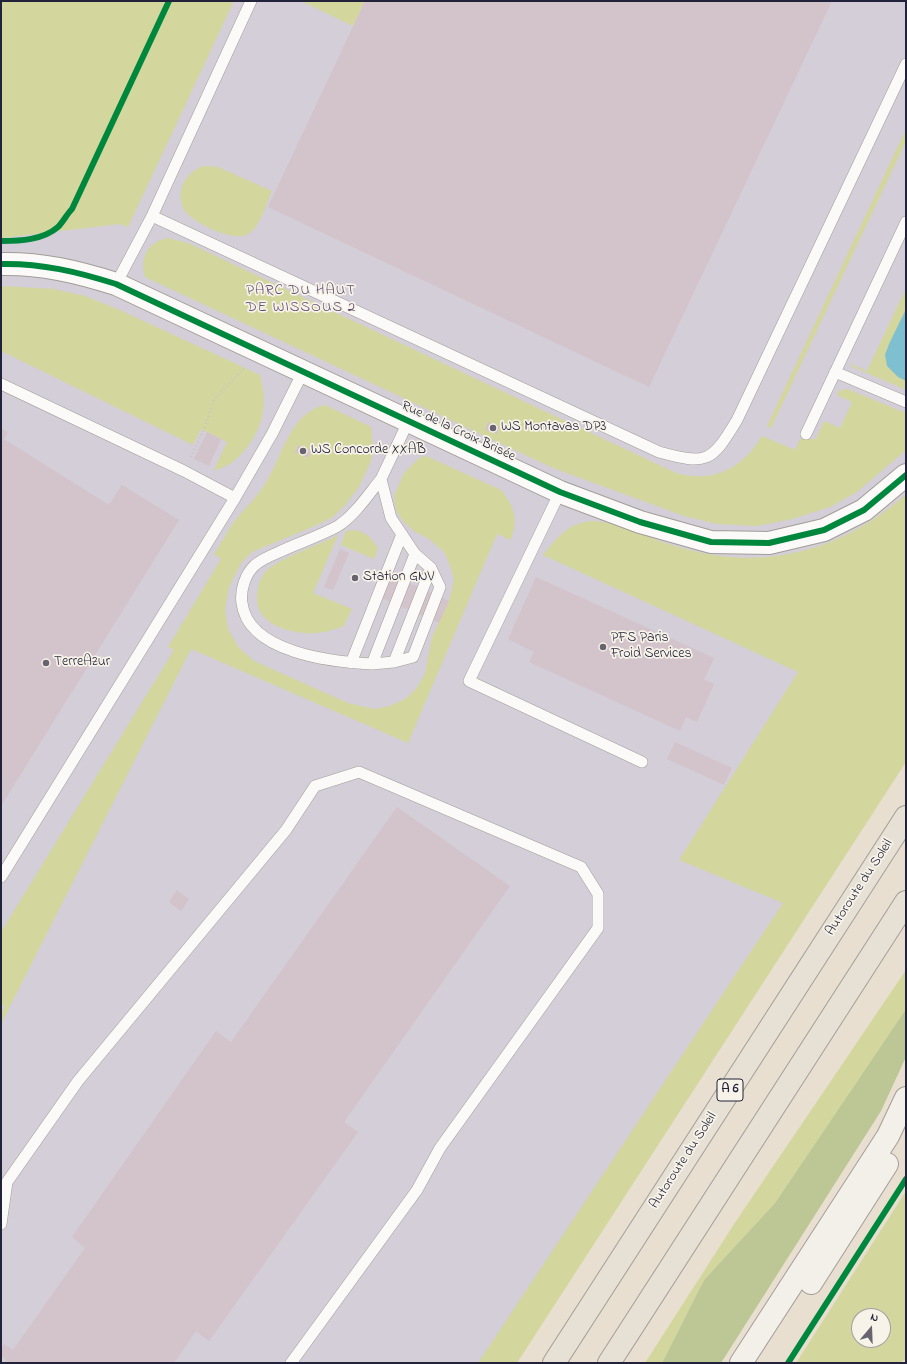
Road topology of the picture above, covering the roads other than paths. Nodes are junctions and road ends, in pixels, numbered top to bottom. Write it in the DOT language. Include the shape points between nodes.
graph roads {
  1 [pos="251,1"];
  2 [pos="906,64"];
  3 [pos="152,216"];
  4 [pos="906,222"];
  5 [pos="1,264"];
  6 [pos="116,284"];
  7 [pos="303,372"];
  8 [pos="835,372"];
  9 [pos="1,384"];
  10 [pos="906,402"];
  11 [pos="408,422"];
  12 [pos="806,434"];
  13 [pos="906,475"];
  14 [pos="381,479"];
  15 [pos="560,492"];
  16 [pos="235,498"];
  17 [pos="402,534"];
  18 [pos="415,554"];
  19 [pos="431,568"];
  20 [pos="394,662"];
  21 [pos="351,663"];
  22 [pos="372,664"];
  23 [pos="642,762"];
  24 [pos="906,817"];
  25 [pos="1,877"];
  26 [pos="906,902"];
  27 [pos="906,1098"];
  28 [pos="906,1130"];
  29 [pos="1,1224"];
  30 [pos="291,1363"];
  31 [pos="554,1363"];
  32 [pos="609,1363"];
  33 [pos="741,1363"];
  34 [pos="759,1363"];
  1 -- 3 [label="lane"];
  2 -- 3 [label="lane" via="737,420 722,444 708,457 687,459 659,452"];
  3 -- 6 [label="lane"];
  4 -- 8 [label="lane"];
  5 -- 6 [label="street, Rue de la Croix Brisée" via="43,266 83,273"];
  6 -- 7 [label="street, Rue de la Croix Brisée"];
  7 -- 11 [label="street, Rue de la Croix Brisée"];
  7 -- 16 [label="lane" via="272,434"];
  8 -- 10 [label="lane"];
  8 -- 12 [label="lane"];
  9 -- 16 [label="lane"];
  11 -- 14 [label="lane"];
  11 -- 15 [label="street, Rue de la Croix Brisée"];
  13 -- 15 [label="street, Rue de la Croix Brisée" via="864,510 824,530 769,543 711,542 640,522"];
  14 -- 17 [label="lane" via="391,518"];
  14 -- 21 [label="lane" via="359,506 338,525 255,565 246,578 240,595 243,612 251,627 266,640 297,652"];
  15 -- 23 [label="lane" via="469,681"];
  16 -- 25 [label="lane"];
  17 -- 18 [label="lane"];
  17 -- 21 [label="lane"];
  18 -- 19 [label="lane"];
  18 -- 22 [label="lane"];
  19 -- 20 [label="lane"];
  19 -- 20 [label="lane" via="440,587 429,619 413,657"];
  20 -- 22 [label="lane"];
  21 -- 22 [label="lane"];
  24 -- 31 [label="highway, Autoroute du Soleil / A 6"];
  26 -- 32 [label="highway"];
  27 -- 33 [label="main road" via="888,1136"];
  28 -- 34 [label="main road" via="865,1199"];
  29 -- 30 [label="lane" via="7,1182 78,1081 286,830 315,786 359,772 581,867 598,894 598,928 440,1148 417,1190"];
}
